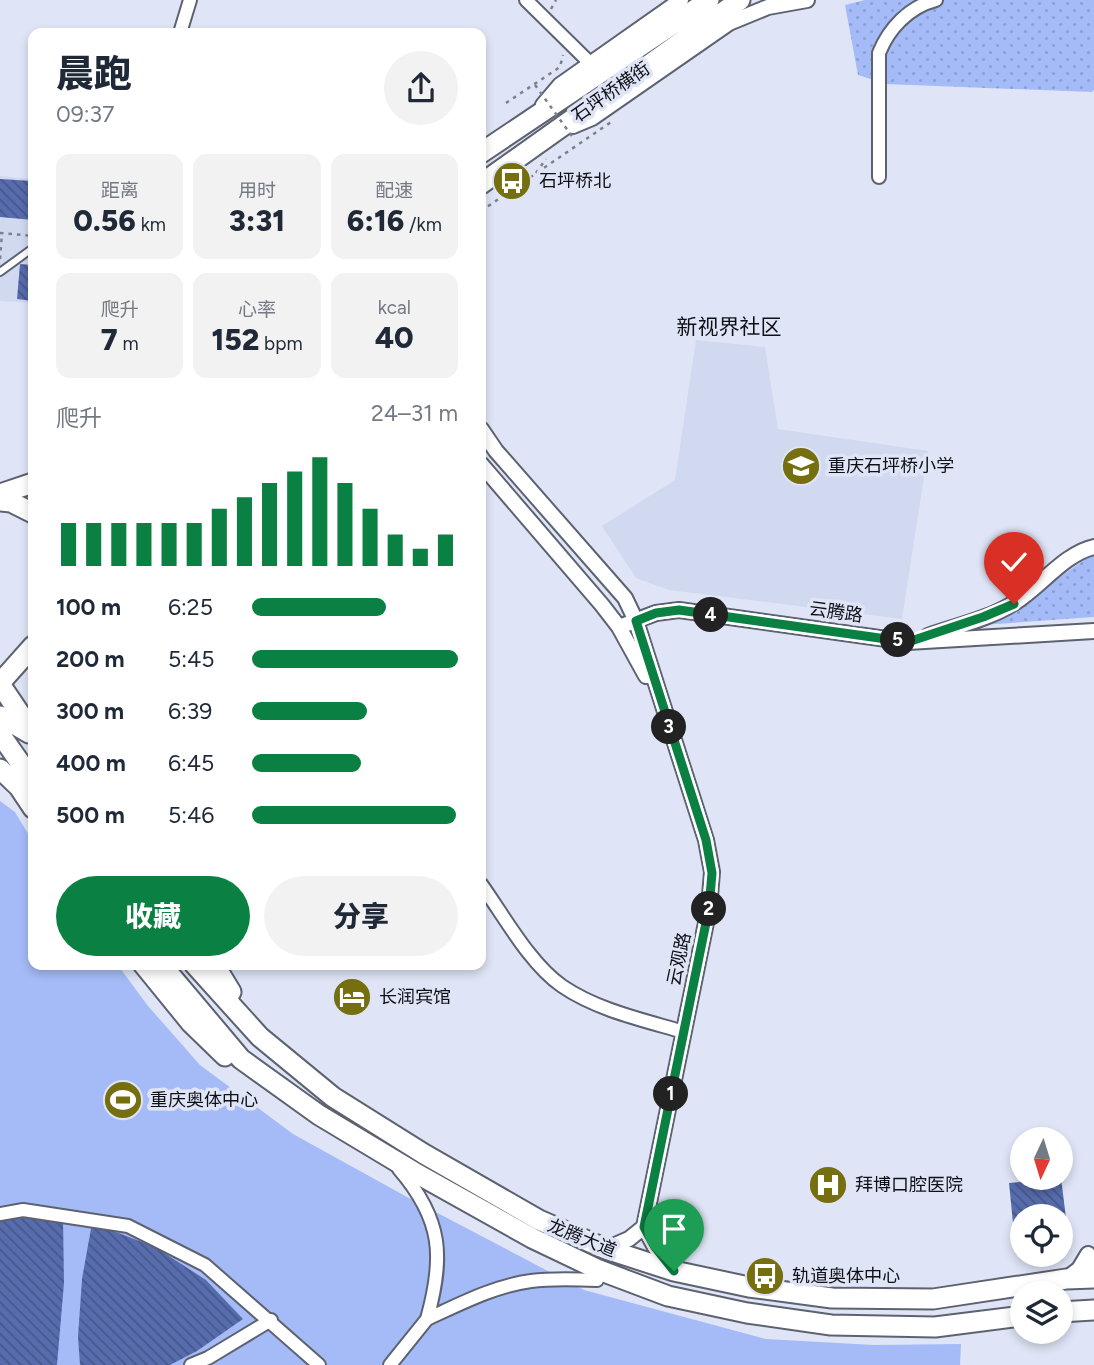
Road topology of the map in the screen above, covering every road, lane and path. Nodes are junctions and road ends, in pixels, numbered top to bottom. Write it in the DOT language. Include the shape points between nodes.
graph roads {
  1 [pos="190,0"];
  2 [pos="526,0"];
  3 [pos="681,0"];
  4 [pos="709,0"];
  5 [pos="740,0"];
  6 [pos="807,0"];
  7 [pos="936,0"];
  8 [pos="182,28"];
  9 [pos="591,64"];
  10 [pos="560,66"];
  11 [pos="535,85"];
  12 [pos="506,103"];
  13 [pos="618,118"];
  14 [pos="530,121"];
  15 [pos="574,139"];
  16 [pos="544,149"];
  17 [pos="486,150"];
  18 [pos="534,176"];
  19 [pos="879,177"];
  20 [pos="486,181"];
  21 [pos="486,208"];
  22 [pos="1,233"];
  23 [pos="28,236"];
  24 [pos="28,252"];
  25 [pos="0,259"];
  26 [pos="0,272"];
  27 [pos="486,436"];
  28 [pos="486,470"];
  29 [pos="28,485"];
  30 [pos="0,494"];
  31 [pos="0,501"];
  32 [pos="28,510"];
  33 [pos="1094,547"];
  34 [pos="636,621"];
  35 [pos="619,627"];
  36 [pos="1094,631"];
  37 [pos="908,642"];
  38 [pos="28,652"];
  39 [pos="0,683"];
  40 [pos="661,702"];
  41 [pos="0,716"];
  42 [pos="28,726"];
  43 [pos="28,731"];
  44 [pos="0,734"];
  45 [pos="0,769"];
  46 [pos="28,774"];
  47 [pos="28,800"];
  48 [pos="486,891"];
  49 [pos="148,970"];
  50 [pos="166,970"];
  51 [pos="199,970"];
  52 [pos="218,970"];
  53 [pos="684,1032"];
  54 [pos="260,1037"];
  55 [pos="388,1156"];
  56 [pos="412,1185"];
  57 [pos="0,1214"];
  58 [pos="644,1227"];
  59 [pos="606,1249"];
  60 [pos="1092,1255"];
  61 [pos="674,1271"];
  62 [pos="1094,1278"];
  63 [pos="1066,1279"];
  64 [pos="597,1280"];
  65 [pos="668,1296"];
  66 [pos="1094,1310"];
  67 [pos="1073,1311"];
  68 [pos="1010,1318"];
  69 [pos="427,1319"];
  70 [pos="271,1320"];
  71 [pos="191,1365"];
  72 [pos="319,1365"];
  73 [pos="390,1365"];
  1 -- 8 [label="street"];
  2 -- 9 [label="street"];
  3 -- 9 [label="street"];
  4 -- 14 [label="main road, 石坪桥横街"];
  5 -- 16 [label="main road, 石坪桥横街"];
  6 -- 16 [label="street" via="768,7 729,23"];
  7 -- 19 [label="street" via="897,23 879,53"];
  9 -- 14 [label="street" via="560,85"];
  10 -- 11 [label="path"];
  11 -- 12 [label="path"];
  11 -- 15 [label="path, bridge"];
  13 -- 18 [label="path"];
  14 -- 17 [label="main road, 石坪桥横街"];
  16 -- 18 [label="path"];
  16 -- 20 [label="main road, 石坪桥横街"];
  18 -- 21 [label="path"];
  22 -- 23 [label="path"];
  22 -- 25 [label="path"];
  24 -- 26 [label="lane"];
  27 -- 34 [label="street, 云观路" via="625,598"];
  28 -- 35 [label="street, 云观路"];
  29 -- 30 [label="main road"];
  31 -- 32 [label="main road"];
  33 -- 37 [label="street" via="1078,553 1014,604"];
  34 -- 35 [label="street, 云腾路"];
  34 -- 37 [label="street, 云腾路" via="679,610"];
  34 -- 40 [label="street, 云观路"];
  35 -- 40 [label="street, 云观路"];
  36 -- 37 [label="street, 云腾路"];
  38 -- 39 [label="main road"];
  39 -- 42 [label="main road"];
  40 -- 53 [label="street, 云观路" via="706,840 712,873"];
  41 -- 43 [label="main road"];
  44 -- 46 [label="main road"];
  45 -- 47 [label="main road"];
  48 -- 53 [label="street" via="536,961 561,985 596,1004"];
  49 -- 56 [label="main road" via="191,1023 239,1070 314,1126"];
  50 -- 55 [label="main road, 龙腾大道" via="241,1059 319,1115"];
  51 -- 54 [label="main road, 龙腾大道"];
  52 -- 54 [label="main road"];
  53 -- 58 [label="street, 云观路"];
  54 -- 59 [label="main road, 龙腾大道" via="333,1097 424,1154 539,1220"];
  55 -- 56 [label="street"];
  55 -- 65 [label="main road, 龙腾大道" via="532,1238"];
  56 -- 64 [label="main road"];
  56 -- 69 [label="street" via="431,1220 438,1245 437,1277"];
  57 -- 70 [label="street" via="23,1210 128,1226 205,1265"];
  58 -- 59 [label="street"];
  58 -- 61 [label="street"];
  59 -- 61 [label="main road, 龙腾大道"];
  60 -- 63 [label="street"];
  61 -- 63 [label="main road, 龙腾大道" via="832,1298 933,1299"];
  62 -- 63 [label="main road, 龙腾大道"];
  64 -- 65 [label="main road"];
  64 -- 69 [label="street" via="530,1281 486,1293"];
  65 -- 68 [label="main road, 龙腾大道" via="831,1325 935,1327"];
  66 -- 67 [label="main road"];
  69 -- 73 [label="street"];
  70 -- 71 [label="street"];
  70 -- 72 [label="street"];
}
